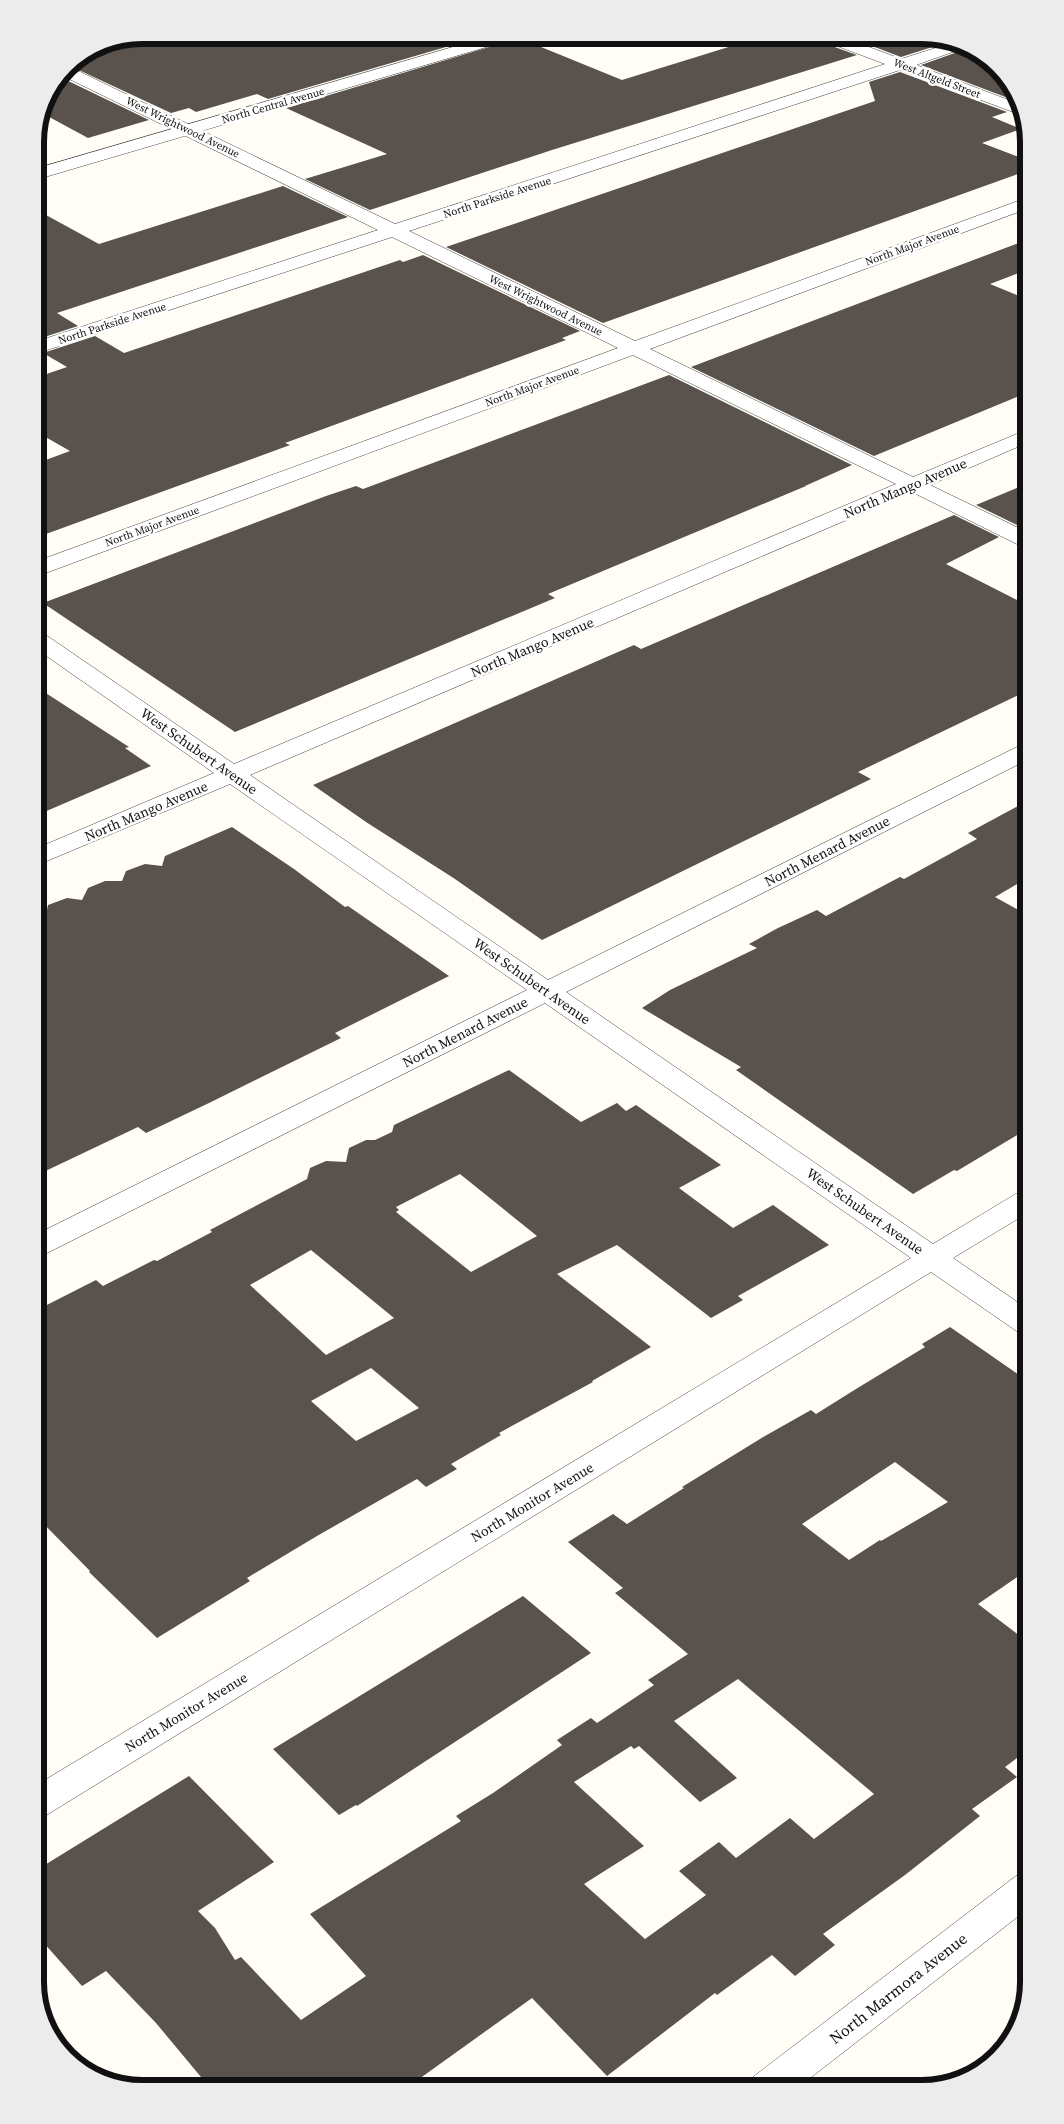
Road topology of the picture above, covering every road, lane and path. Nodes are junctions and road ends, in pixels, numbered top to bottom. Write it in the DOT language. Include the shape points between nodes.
graph roads {
  1 [pos="480,44"];
  2 [pos="845,44"];
  3 [pos="951,48"];
  4 [pos="900,65"];
  5 [pos="71,73"];
  6 [pos="1014,108"];
  7 [pos="188,130"];
  8 [pos="44,172"];
  9 [pos="1020,205"];
  10 [pos="394,231"];
  11 [pos="44,345"];
  12 [pos="634,348"];
  13 [pos="1020,439"];
  14 [pos="914,484"];
  15 [pos="1020,536"];
  16 [pos="44,567"];
  17 [pos="44,644"];
  18 [pos="1020,754"];
  19 [pos="233,774"];
  20 [pos="44,854"];
  21 [pos="546,991"];
  22 [pos="1020,1205"];
  23 [pos="44,1242"];
  24 [pos="933,1258"];
  25 [pos="1020,1319"];
  26 [pos="44,1799"];
  27 [pos="1020,1894"];
  28 [pos="779,2080"];
  1 -- 7 [label="street, North Central Avenue"];
  2 -- 4 [label="street, West Altgeld Street"];
  3 -- 4 [label="street, North Parkside Avenue"];
  4 -- 6 [label="street, West Altgeld Street"];
  4 -- 10 [label="street, North Parkside Avenue"];
  5 -- 7 [label="street, West Wrightwood Avenue"];
  7 -- 8 [label="street, North Central Avenue"];
  7 -- 10 [label="street, West Wrightwood Avenue"];
  9 -- 12 [label="street, North Major Avenue"];
  10 -- 11 [label="street, North Parkside Avenue"];
  10 -- 12 [label="street, West Wrightwood Avenue"];
  12 -- 14 [label="street, West Wrightwood Avenue"];
  12 -- 16 [label="street, North Major Avenue"];
  13 -- 14 [label="street, North Mango Avenue"];
  14 -- 15 [label="street, West Wrightwood Avenue"];
  14 -- 19 [label="street, North Mango Avenue"];
  17 -- 19 [label="street, West Schubert Avenue"];
  18 -- 21 [label="street, North Menard Avenue"];
  19 -- 20 [label="street, North Mango Avenue"];
  19 -- 21 [label="street, West Schubert Avenue"];
  21 -- 23 [label="street, North Menard Avenue"];
  21 -- 24 [label="street, West Schubert Avenue"];
  22 -- 24 [label="street, North Monitor Avenue"];
  24 -- 25 [label="street, West Schubert Avenue"];
  24 -- 26 [label="street, North Monitor Avenue"];
  27 -- 28 [label="street, North Marmora Avenue"];
}
